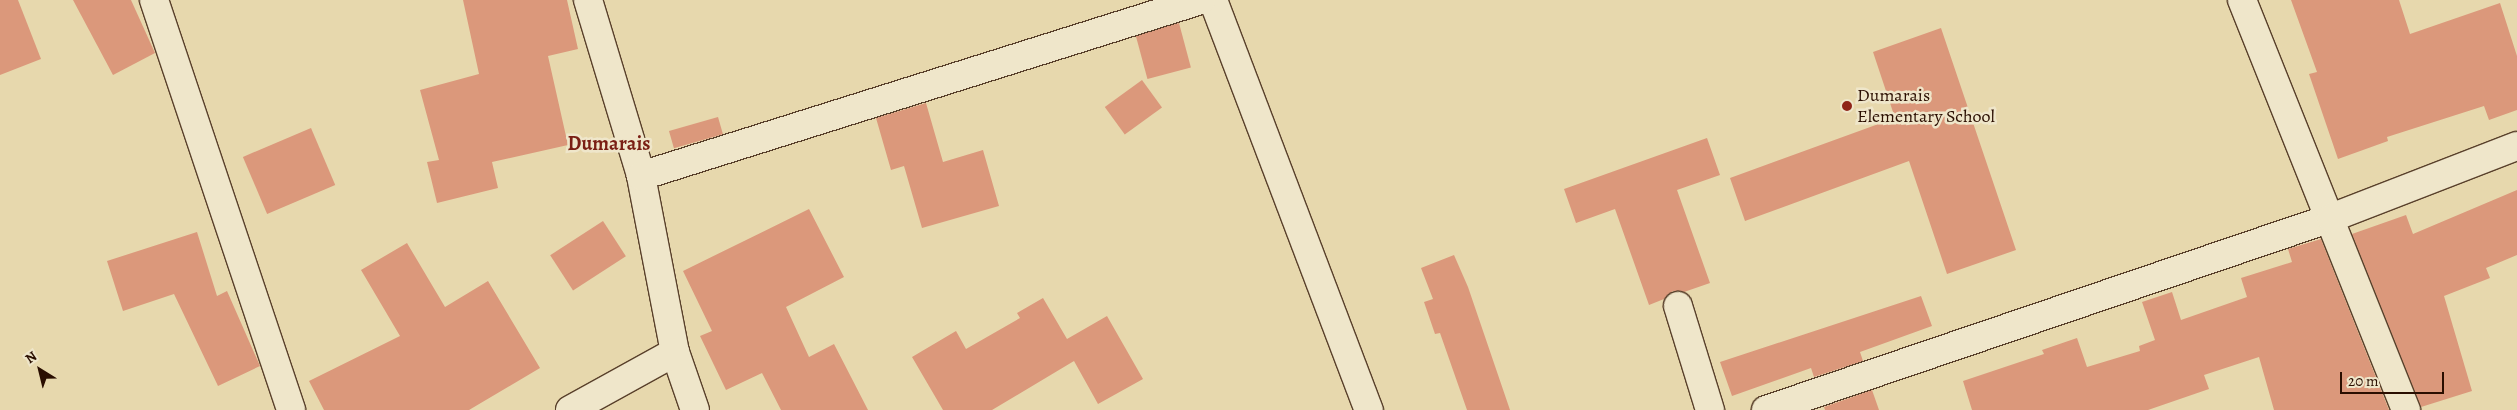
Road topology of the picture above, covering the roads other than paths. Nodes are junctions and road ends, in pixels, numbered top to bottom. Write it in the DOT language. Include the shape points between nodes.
graph roads {
  1 [pos="154,0"];
  2 [pos="588,0"];
  3 [pos="1201,0"];
  4 [pos="1213,0"];
  5 [pos="2242,0"];
  6 [pos="2517,146"];
  7 [pos="641,176"];
  8 [pos="2331,218"];
  9 [pos="1678,306"];
  10 [pos="676,352"];
  11 [pos="291,410"];
  12 [pos="570,410"];
  13 [pos="696,410"];
  14 [pos="1369,410"];
  15 [pos="1710,410"];
  16 [pos="1766,410"];
  17 [pos="2406,410"];
  1 -- 11 [label="street"];
  2 -- 7 [label="street"];
  3 -- 7 [label="street"];
  4 -- 14 [label="street"];
  5 -- 8 [label="street"];
  6 -- 8 [label="street"];
  7 -- 10 [label="street"];
  8 -- 16 [label="street"];
  8 -- 17 [label="street"];
  9 -- 15 [label="street"];
  10 -- 12 [label="street"];
  10 -- 13 [label="street"];
}
